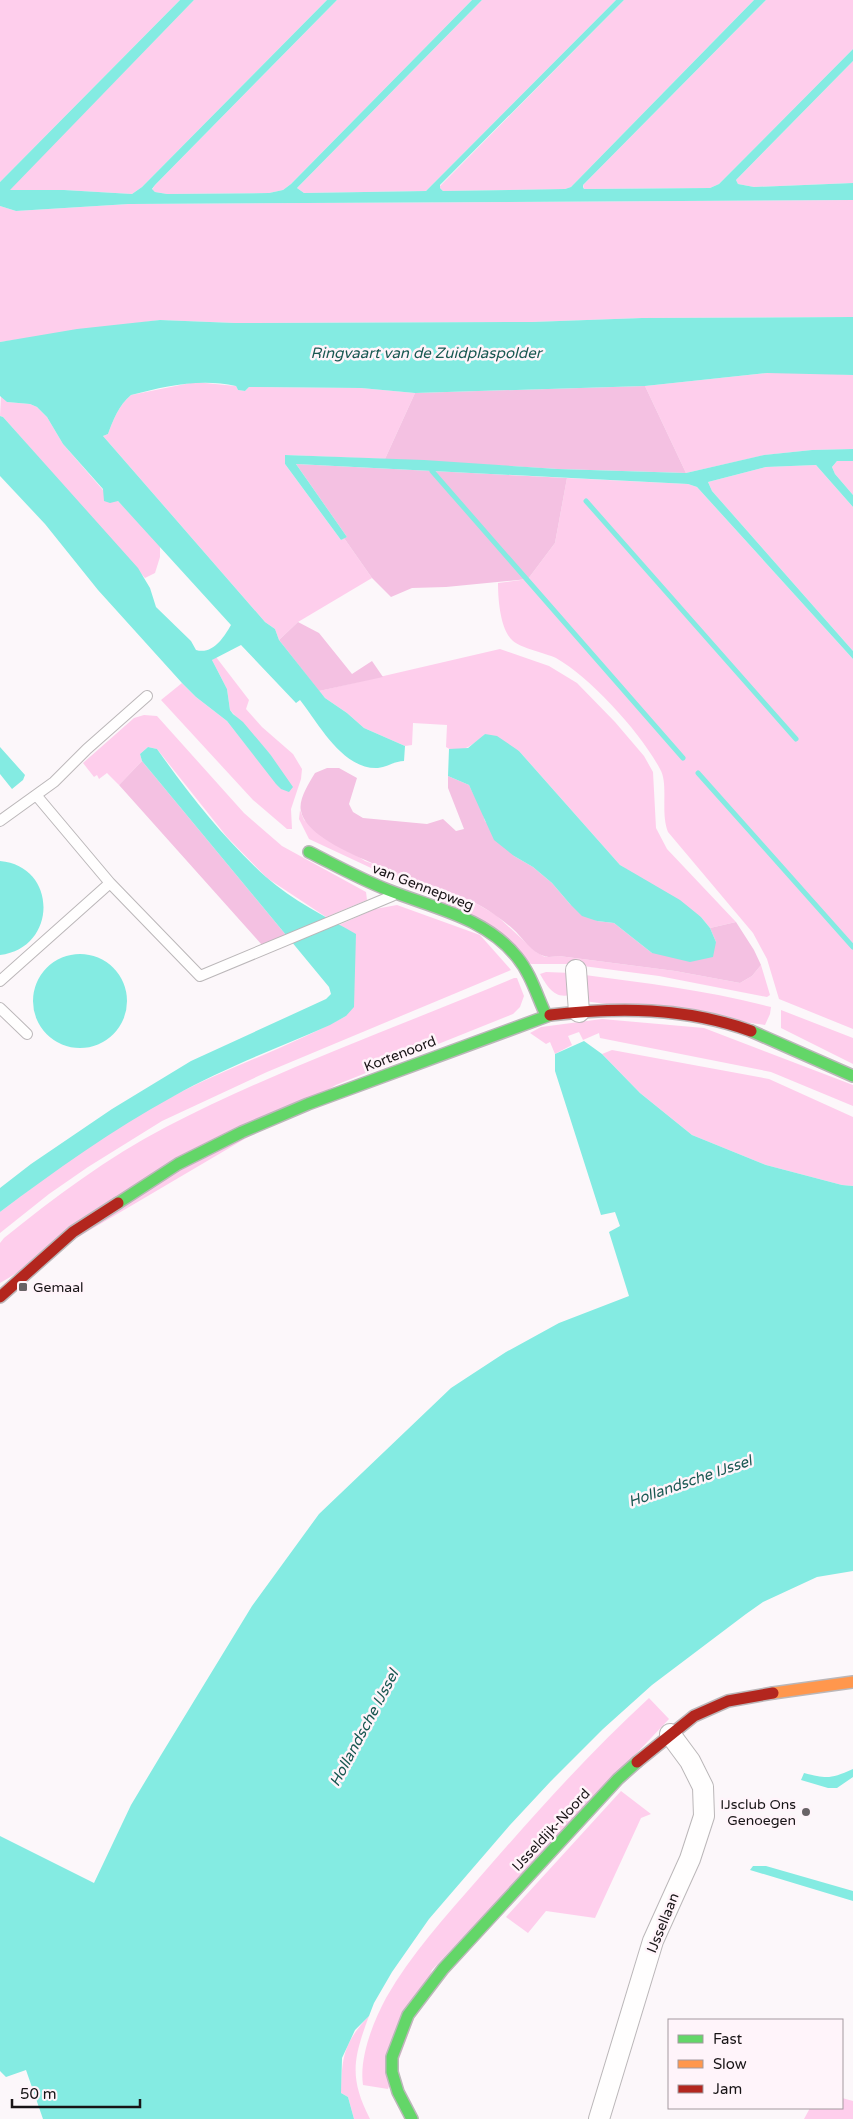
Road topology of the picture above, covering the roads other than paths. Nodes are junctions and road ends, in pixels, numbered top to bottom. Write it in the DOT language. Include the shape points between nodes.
graph roads {
  1 [pos="147,696"];
  2 [pos="36,795"];
  3 [pos="0,821"];
  4 [pos="309,852"];
  5 [pos="110,883"];
  6 [pos="398,894"];
  7 [pos="576,970"];
  8 [pos="0,981"];
  9 [pos="0,1008"];
  10 [pos="579,1012"];
  11 [pos="546,1015"];
  12 [pos="27,1034"];
  13 [pos="853,1076"];
  14 [pos="0,1297"];
  15 [pos="853,1682"];
  16 [pos="670,1734"];
  17 [pos="412,2119"];
  18 [pos="599,2119"];
  1 -- 2 [label="lane"];
  2 -- 3 [label="lane"];
  2 -- 5 [label="lane"];
  4 -- 6 [label="street, van Gennepweg"];
  5 -- 6 [label="lane" via="200,976"];
  5 -- 8 [label="lane"];
  6 -- 11 [label="street, van Gennepweg" via="455,913 495,936 525,970"];
  7 -- 10 [label="street"];
  9 -- 12 [label="lane"];
  10 -- 11 [label="street, Kortenoord"];
  10 -- 13 [label="street, Kortenoord" via="643,1010 684,1013 771,1039"];
  11 -- 14 [label="street, Kortenoord" via="308,1104 178,1164 73,1232"];
  15 -- 16 [label="street, IJsseldijk-Noord" via="728,1702 694,1716"];
  16 -- 17 [label="street, IJsseldijk-Noord" via="618,1779 443,1969 412,2009 398,2037 392,2072"];
  16 -- 18 [label="street, IJssellaan" via="690,1760 703,1787 704,1816 690,1859 653,1941"];
}
